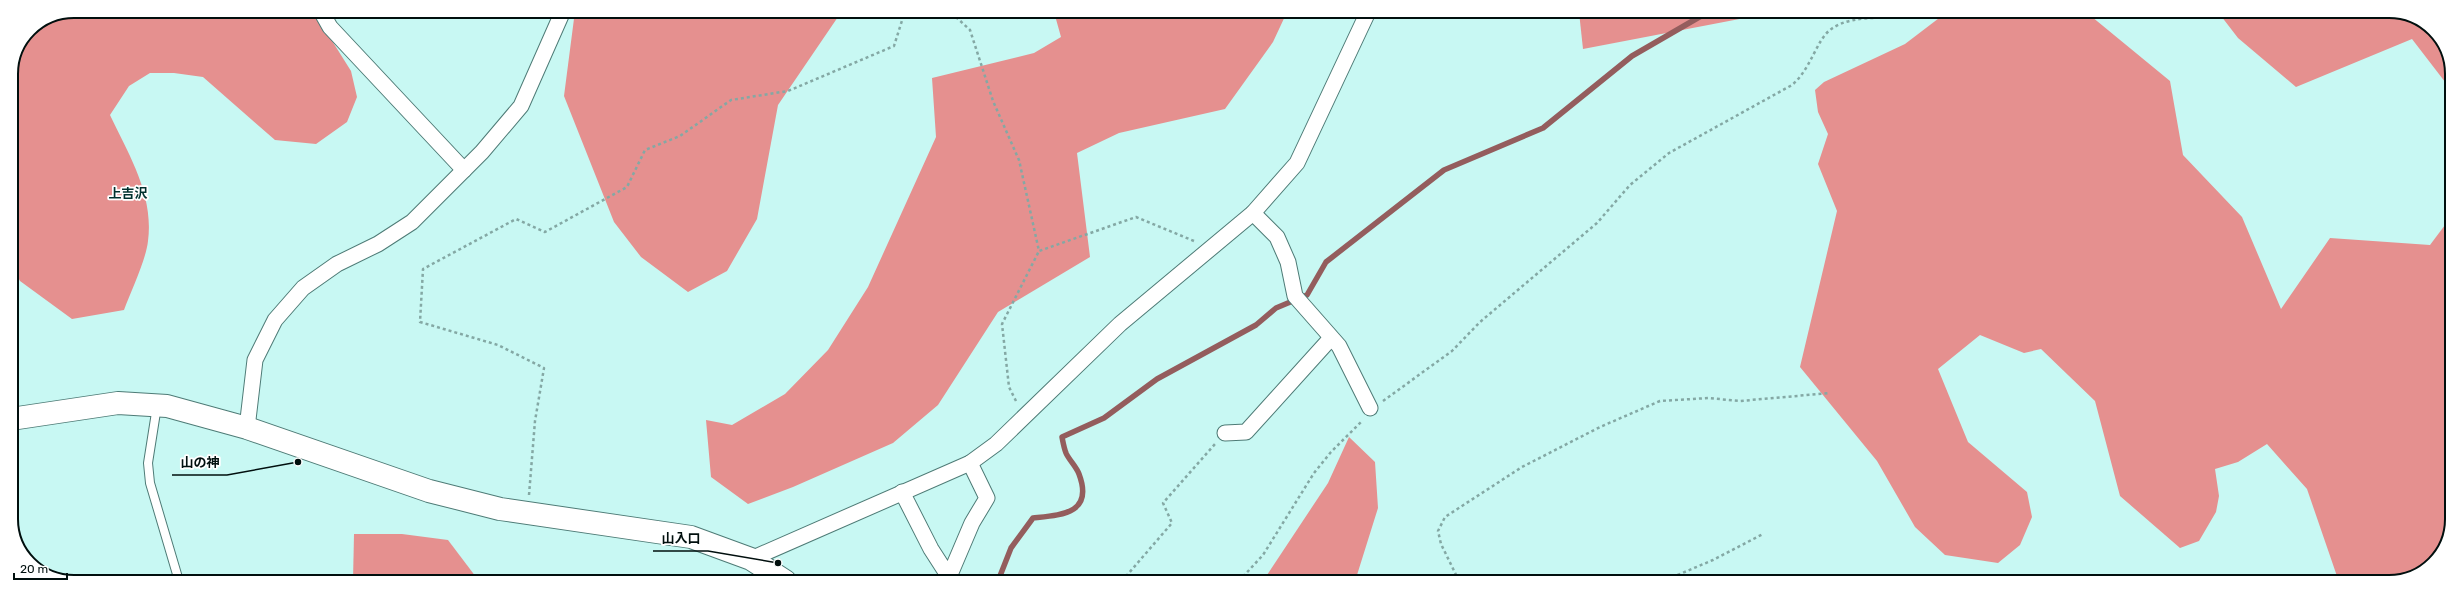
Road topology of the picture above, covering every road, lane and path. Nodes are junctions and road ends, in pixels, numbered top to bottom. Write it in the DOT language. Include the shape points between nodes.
graph roads {
  1 [pos="325,18"];
  2 [pos="560,18"];
  3 [pos="903,18"];
  4 [pos="957,18"];
  5 [pos="1365,18"];
  6 [pos="1898,18"];
  7 [pos="464,170"];
  8 [pos="1253,213"];
  9 [pos="1212,248"];
  10 [pos="1039,251"];
  11 [pos="1331,338"];
  12 [pos="1830,393"];
  13 [pos="157,405"];
  14 [pos="1370,408"];
  15 [pos="1024,417"];
  16 [pos="18,418"];
  17 [pos="247,428"];
  18 [pos="1225,433"];
  19 [pos="970,463"];
  20 [pos="902,492"];
  21 [pos="527,513"];
  22 [pos="1763,534"];
  23 [pos="751,559"];
  24 [pos="177,575"];
  25 [pos="776,575"];
  26 [pos="948,575"];
  27 [pos="950,575"];
  28 [pos="1127,575"];
  29 [pos="1245,575"];
  30 [pos="1456,575"];
  31 [pos="1678,575"];
  1 -- 7 [label="street" via="330,27"];
  2 -- 7 [label="street" via="521,106"];
  3 -- 21 [label="path" via="894,46 788,91 731,100 680,136 645,150 627,187 545,232 516,219 423,268 420,322 498,346 544,368 535,421"];
  4 -- 10 [label="path" via="970,30 993,101 1019,160"];
  5 -- 8 [label="street" via="1297,163"];
  6 -- 14 [label="path" via="1851,20 1829,30 1802,76 1792,85 1669,153 1630,185 1597,223 1480,322 1452,351 1390,397"];
  7 -- 17 [label="street" via="412,222 378,244 337,264 314,280 303,288 275,320 255,360"];
  8 -- 9 [label="street"];
  8 -- 11 [label="street" via="1277,237 1284,249 1295,296"];
  9 -- 10 [label="path" via="1136,217"];
  9 -- 15 [label="street" via="1120,324"];
  10 -- 15 [label="path" via="1002,324 1009,387"];
  11 -- 14 [label="street" via="1339,346"];
  11 -- 18 [label="street" via="1246,432"];
  12 -- 30 [label="path" via="1740,401 1708,398 1660,401 1600,427 1522,467 1445,517 1438,531 1441,544"];
  13 -- 16 [label="street" via="118,403"];
  13 -- 17 [label="street"];
  13 -- 24 [label="lane" via="148,463 150,483"];
  14 -- 29 [label="path" via="1363,420 1314,473 1263,555"];
  15 -- 19 [label="street" via="996,444"];
  17 -- 21 [label="street" via="429,491"];
  18 -- 28 [label="path" via="1163,503 1172,523"];
  19 -- 20 [label="street"];
  19 -- 27 [label="street" via="987,498 972,523"];
  20 -- 23 [label="street"];
  20 -- 26 [label="street" via="931,549"];
  21 -- 23 [label="street" via="691,537"];
  22 -- 31 [label="path"];
  23 -- 25 [label="street"];
}
